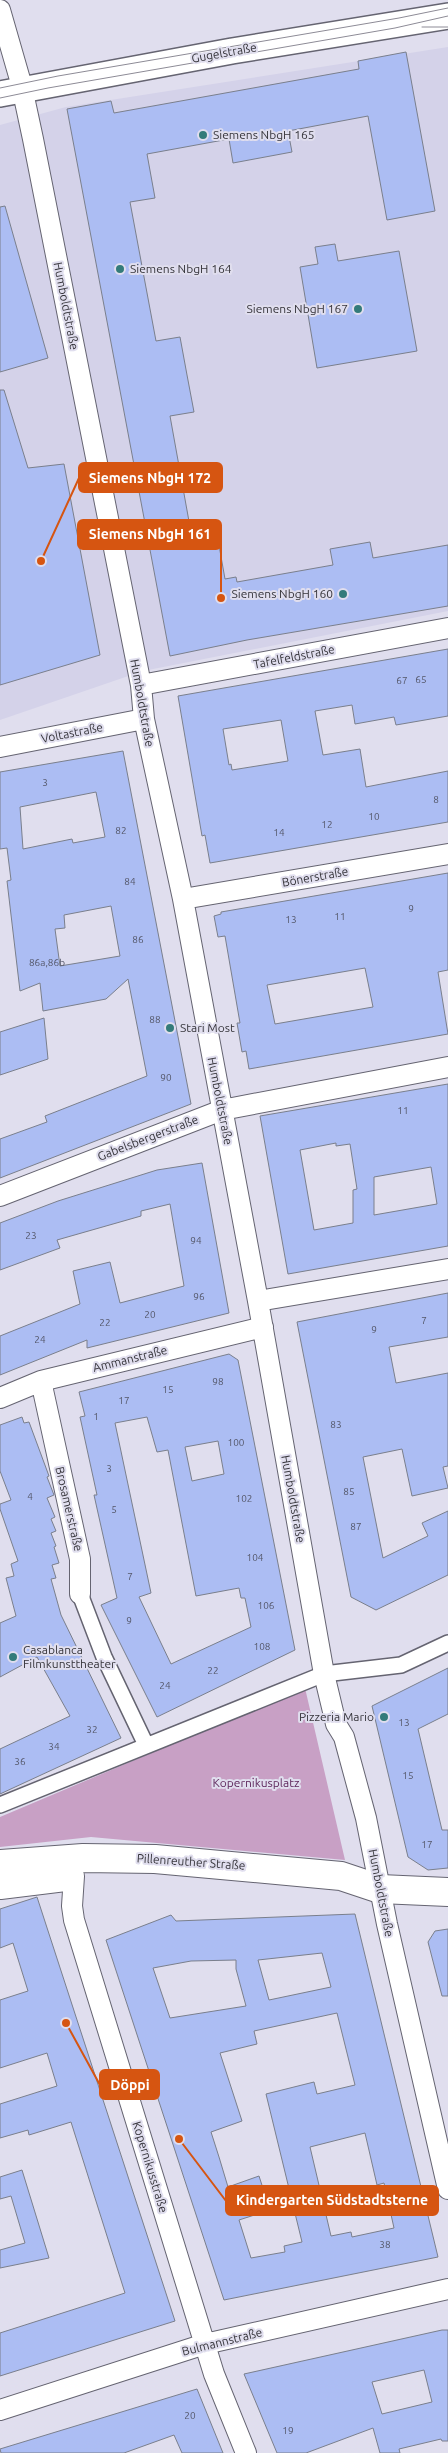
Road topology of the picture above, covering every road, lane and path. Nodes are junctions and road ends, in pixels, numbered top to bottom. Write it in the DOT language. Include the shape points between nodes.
graph roads {
  1 [pos="0,10"];
  2 [pos="448,16"];
  3 [pos="11,91"];
  4 [pos="448,628"];
  5 [pos="141,685"];
  6 [pos="144,719"];
  7 [pos="0,747"];
  8 [pos="448,854"];
  9 [pos="183,899"];
  10 [pos="448,1067"];
  11 [pos="222,1110"];
  12 [pos="0,1196"];
  13 [pos="448,1269"];
  14 [pos="258,1301"];
  15 [pos="263,1327"];
  16 [pos="40,1381"];
  17 [pos="0,1398"];
  18 [pos="80,1594"];
  19 [pos="448,1643"];
  20 [pos="324,1674"];
  21 [pos="146,1744"];
  22 [pos="0,1806"];
  23 [pos="0,1864"];
  24 [pos="74,1876"];
  25 [pos="0,1885"];
  26 [pos="380,1888"];
  27 [pos="448,1892"];
  28 [pos="448,2189"];
  29 [pos="448,2288"];
  30 [pos="205,2344"];
  31 [pos="0,2410"];
  32 [pos="246,2453"];
  1 -- 3 [label="street, Humboldtstraße"];
  2 -- 3 [label="street, Gugelstraße"];
  3 -- 5 [label="street, Humboldtstraße"];
  4 -- 5 [label="street, Tafelfeldstraße"];
  5 -- 6 [label="street, Humboldtstraße"];
  6 -- 7 [label="street, Voltastraße"];
  6 -- 9 [label="street, Humboldtstraße"];
  8 -- 9 [label="street, Bönerstraße"];
  9 -- 11 [label="street, Humboldtstraße"];
  10 -- 11 [label="street, Gabelsbergerstraße"];
  11 -- 12 [label="street, Gabelsbergerstraße"];
  11 -- 14 [label="street, Humboldtstraße"];
  13 -- 14 [label="street"];
  14 -- 15 [label="street, Humboldtstraße"];
  15 -- 16 [label="street, Ammanstraße"];
  15 -- 20 [label="street, Humboldtstraße"];
  16 -- 17 [label="street, Ammanstraße"];
  16 -- 18 [label="street, Brosamerstraße" via="80,1559"];
  18 -- 21 [label="street, Brosamerstraße" via="104,1658"];
  19 -- 20 [label="street" via="401,1665"];
  20 -- 21 [label="street"];
  20 -- 26 [label="street, Humboldtstraße" via="366,1818"];
  21 -- 22 [label="street"];
  23 -- 26 [label="main road, Pillenreuther Straße" via="83,1858 156,1859 341,1876"];
  24 -- 25 [label="main road, Pillenreuther Straße"];
  24 -- 26 [label="main road, Pillenreuther Straße" via="172,1877 343,1895"];
  24 -- 30 [label="street, Kopernikusstraße" via="74,1920"];
  26 -- 27 [label="main road, Pillenreuther Straße"];
  26 -- 28 [label="street, Humboldtstraße"];
  29 -- 30 [label="street, Bulmannstraße"];
  30 -- 31 [label="street, Bulmannstraße"];
  30 -- 32 [label="street, Kopernikusstraße"];
}
